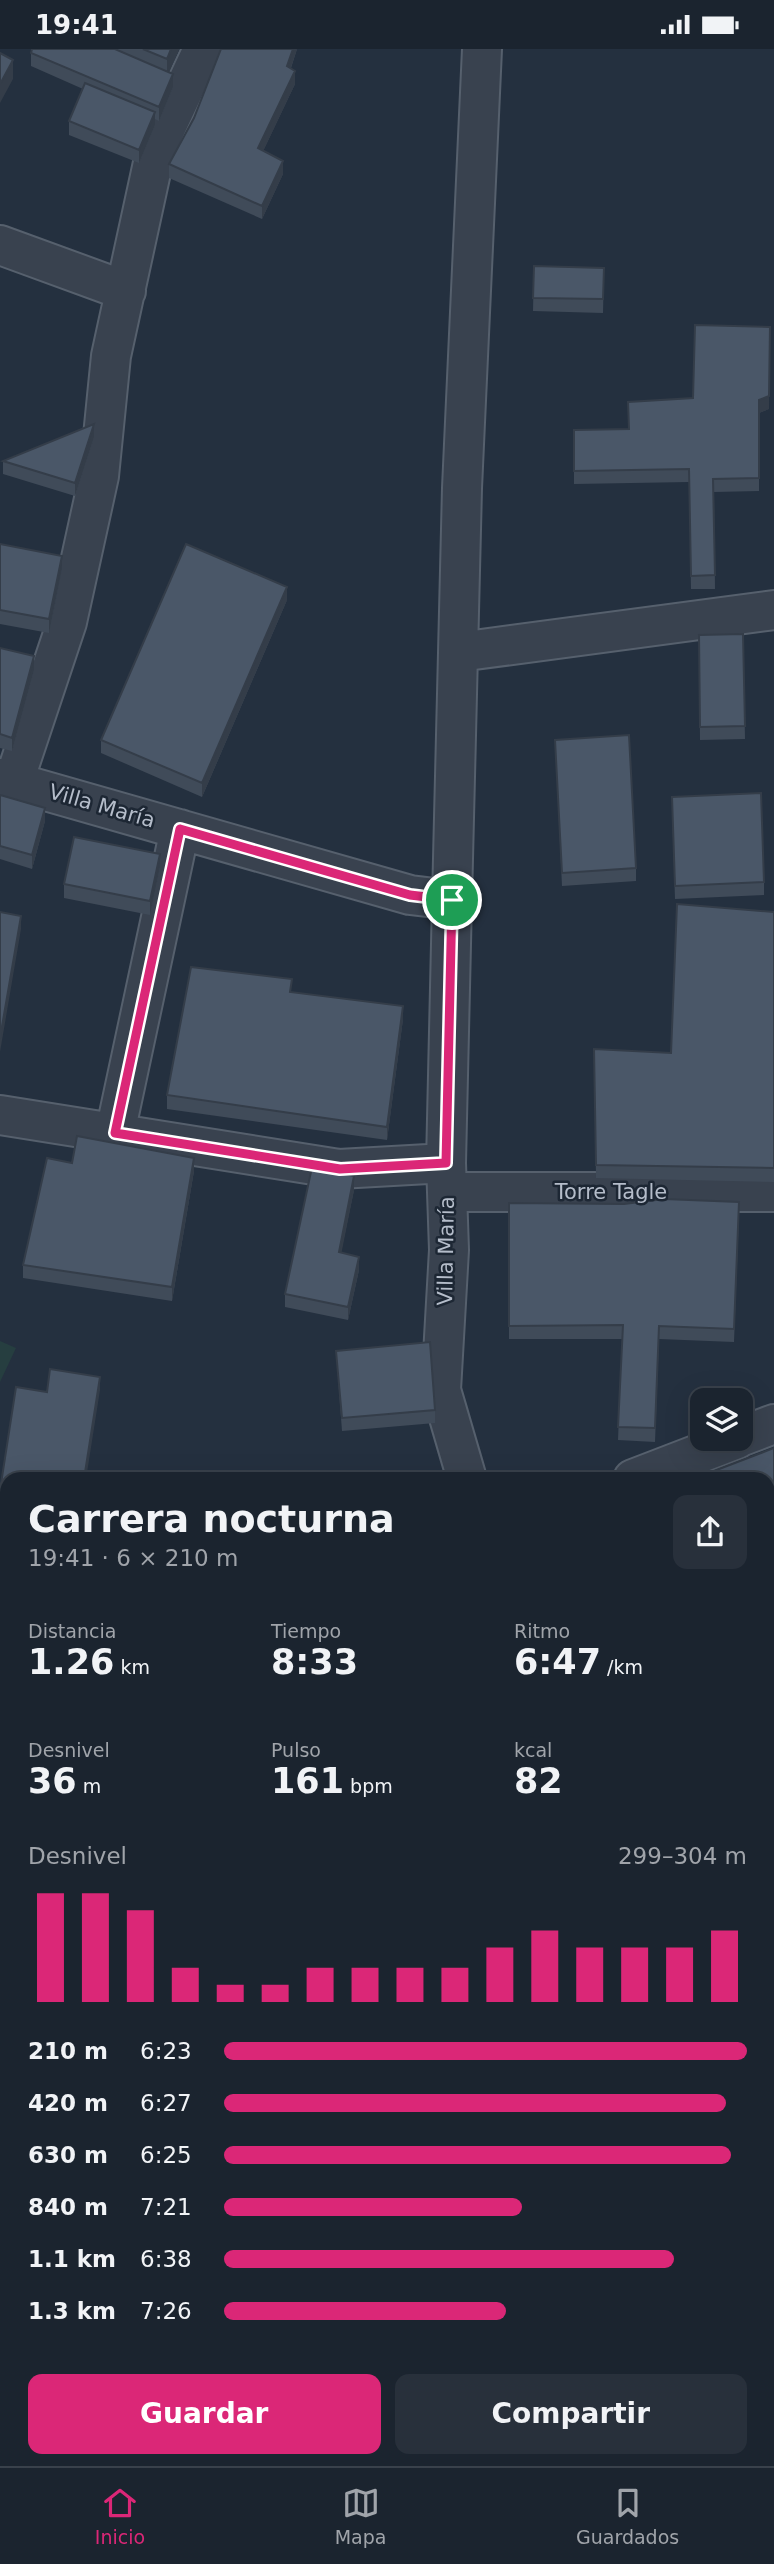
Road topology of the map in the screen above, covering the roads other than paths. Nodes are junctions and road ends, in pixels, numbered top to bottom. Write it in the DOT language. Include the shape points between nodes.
graph roads {
  1 [pos="203,49"];
  2 [pos="482,49"];
  3 [pos="0,245"];
  4 [pos="126,291"];
  5 [pos="774,610"];
  6 [pos="459,653"];
  7 [pos="7,779"];
  8 [pos="180,829"];
  9 [pos="452,900"];
  10 [pos="0,1115"];
  11 [pos="115,1133"];
  12 [pos="447,1178"];
  13 [pos="774,1192"];
  14 [pos="774,1424"];
  15 [pos="753,1432"];
  16 [pos="705,1451"];
  17 [pos="465,1472"];
  18 [pos="651,1472"];
  1 -- 4 [label="street" via="156,149"];
  2 -- 6 [label="street"];
  3 -- 4 [label="street"];
  4 -- 7 [label="street" via="111,356 99,476 67,622"];
  5 -- 6 [label="street"];
  6 -- 9 [label="street"];
  7 -- 8 [label="street, Villa María"];
  8 -- 9 [label="street, Villa María" via="410,895"];
  8 -- 11 [label="street"];
  9 -- 12 [label="street, Villa María"];
  10 -- 11 [label="street, Torre Tagle"];
  11 -- 12 [label="street, Torre Tagle" via="340,1169"];
  12 -- 13 [label="street, Torre Tagle"];
  12 -- 17 [label="street, Villa María" via="449,1250 442,1390"];
  14 -- 15 [label="street"];
  16 -- 18 [label="street"];
}
